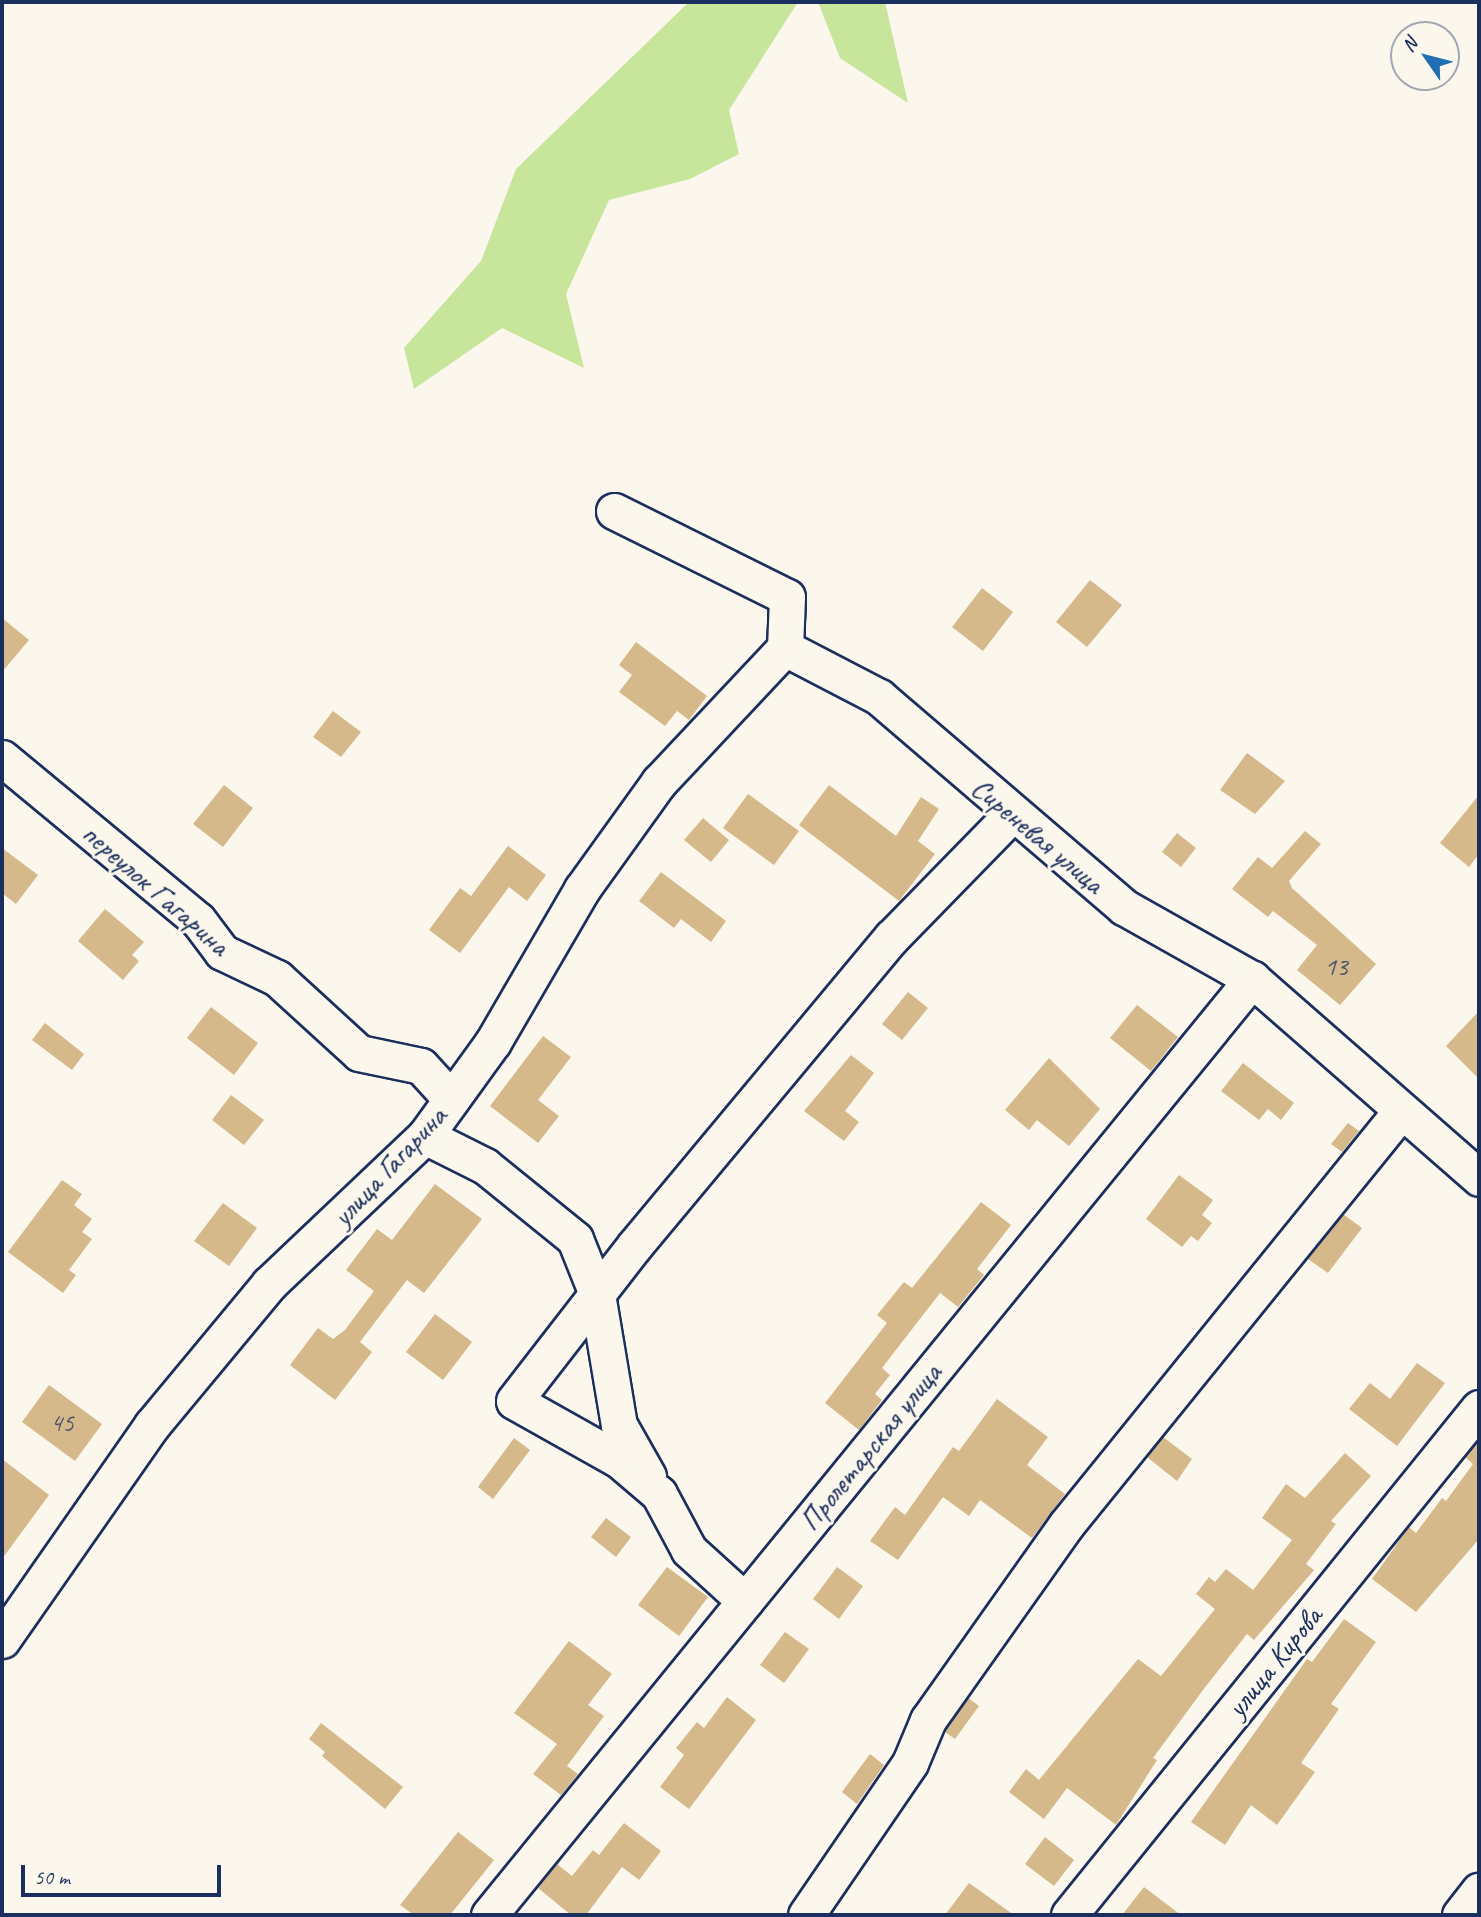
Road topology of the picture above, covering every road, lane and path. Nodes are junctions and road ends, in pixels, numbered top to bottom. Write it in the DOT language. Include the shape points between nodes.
graph roads {
  1 [pos="614,511"];
  2 [pos="785,648"];
  3 [pos="2,758"];
  4 [pos="1012,814"];
  5 [pos="1252,979"];
  6 [pos="451,1099"];
  7 [pos="1401,1111"];
  8 [pos="425,1136"];
  9 [pos="1479,1178"];
  10 [pos="597,1293"];
  11 [pos="1479,1408"];
  12 [pos="659,1494"];
  13 [pos="745,1601"];
  14 [pos="2,1640"];
  15 [pos="1479,1891"];
  16 [pos="489,1915"];
  17 [pos="806,1915"];
  18 [pos="1069,1915"];
  19 [pos="1460,1915"];
  1 -- 2 [label="street" via="787,597"];
  2 -- 4 [label="street, Сиреневая улица" via="880,697"];
  2 -- 6 [label="street, улица Гагарина" via="659,782 582,889 493,1042"];
  3 -- 6 [label="street, переулок Гагарина" via="198,920 222,952 277,978 359,1053 421,1066"];
  4 -- 5 [label="street, Сиреневая улица" via="1124,906"];
  4 -- 10 [label="street" via="892,937"];
  5 -- 7 [label="street, Сиреневая улица"];
  5 -- 13 [label="street, Пролетарская улица"];
  6 -- 8 [label="street, улица Гагарина"];
  7 -- 9 [label="street, Сиреневая улица"];
  7 -- 17 [label="street" via="1066,1525 928,1720 910,1763"];
  8 -- 10 [label="street" via="485,1166 575,1239"];
  8 -- 14 [label="street, улица Гагарина" via="269,1284 152,1425"];
  10 -- 12 [label="street" via="619,1425"];
  10 -- 12 [label="street" via="514,1401 619,1460"];
  11 -- 18 [label="street, улица Кирова"];
  12 -- 13 [label="street" via="689,1550"];
  13 -- 16 [label="street, Пролетарская улица"];
  15 -- 19 [label="street"];
}
